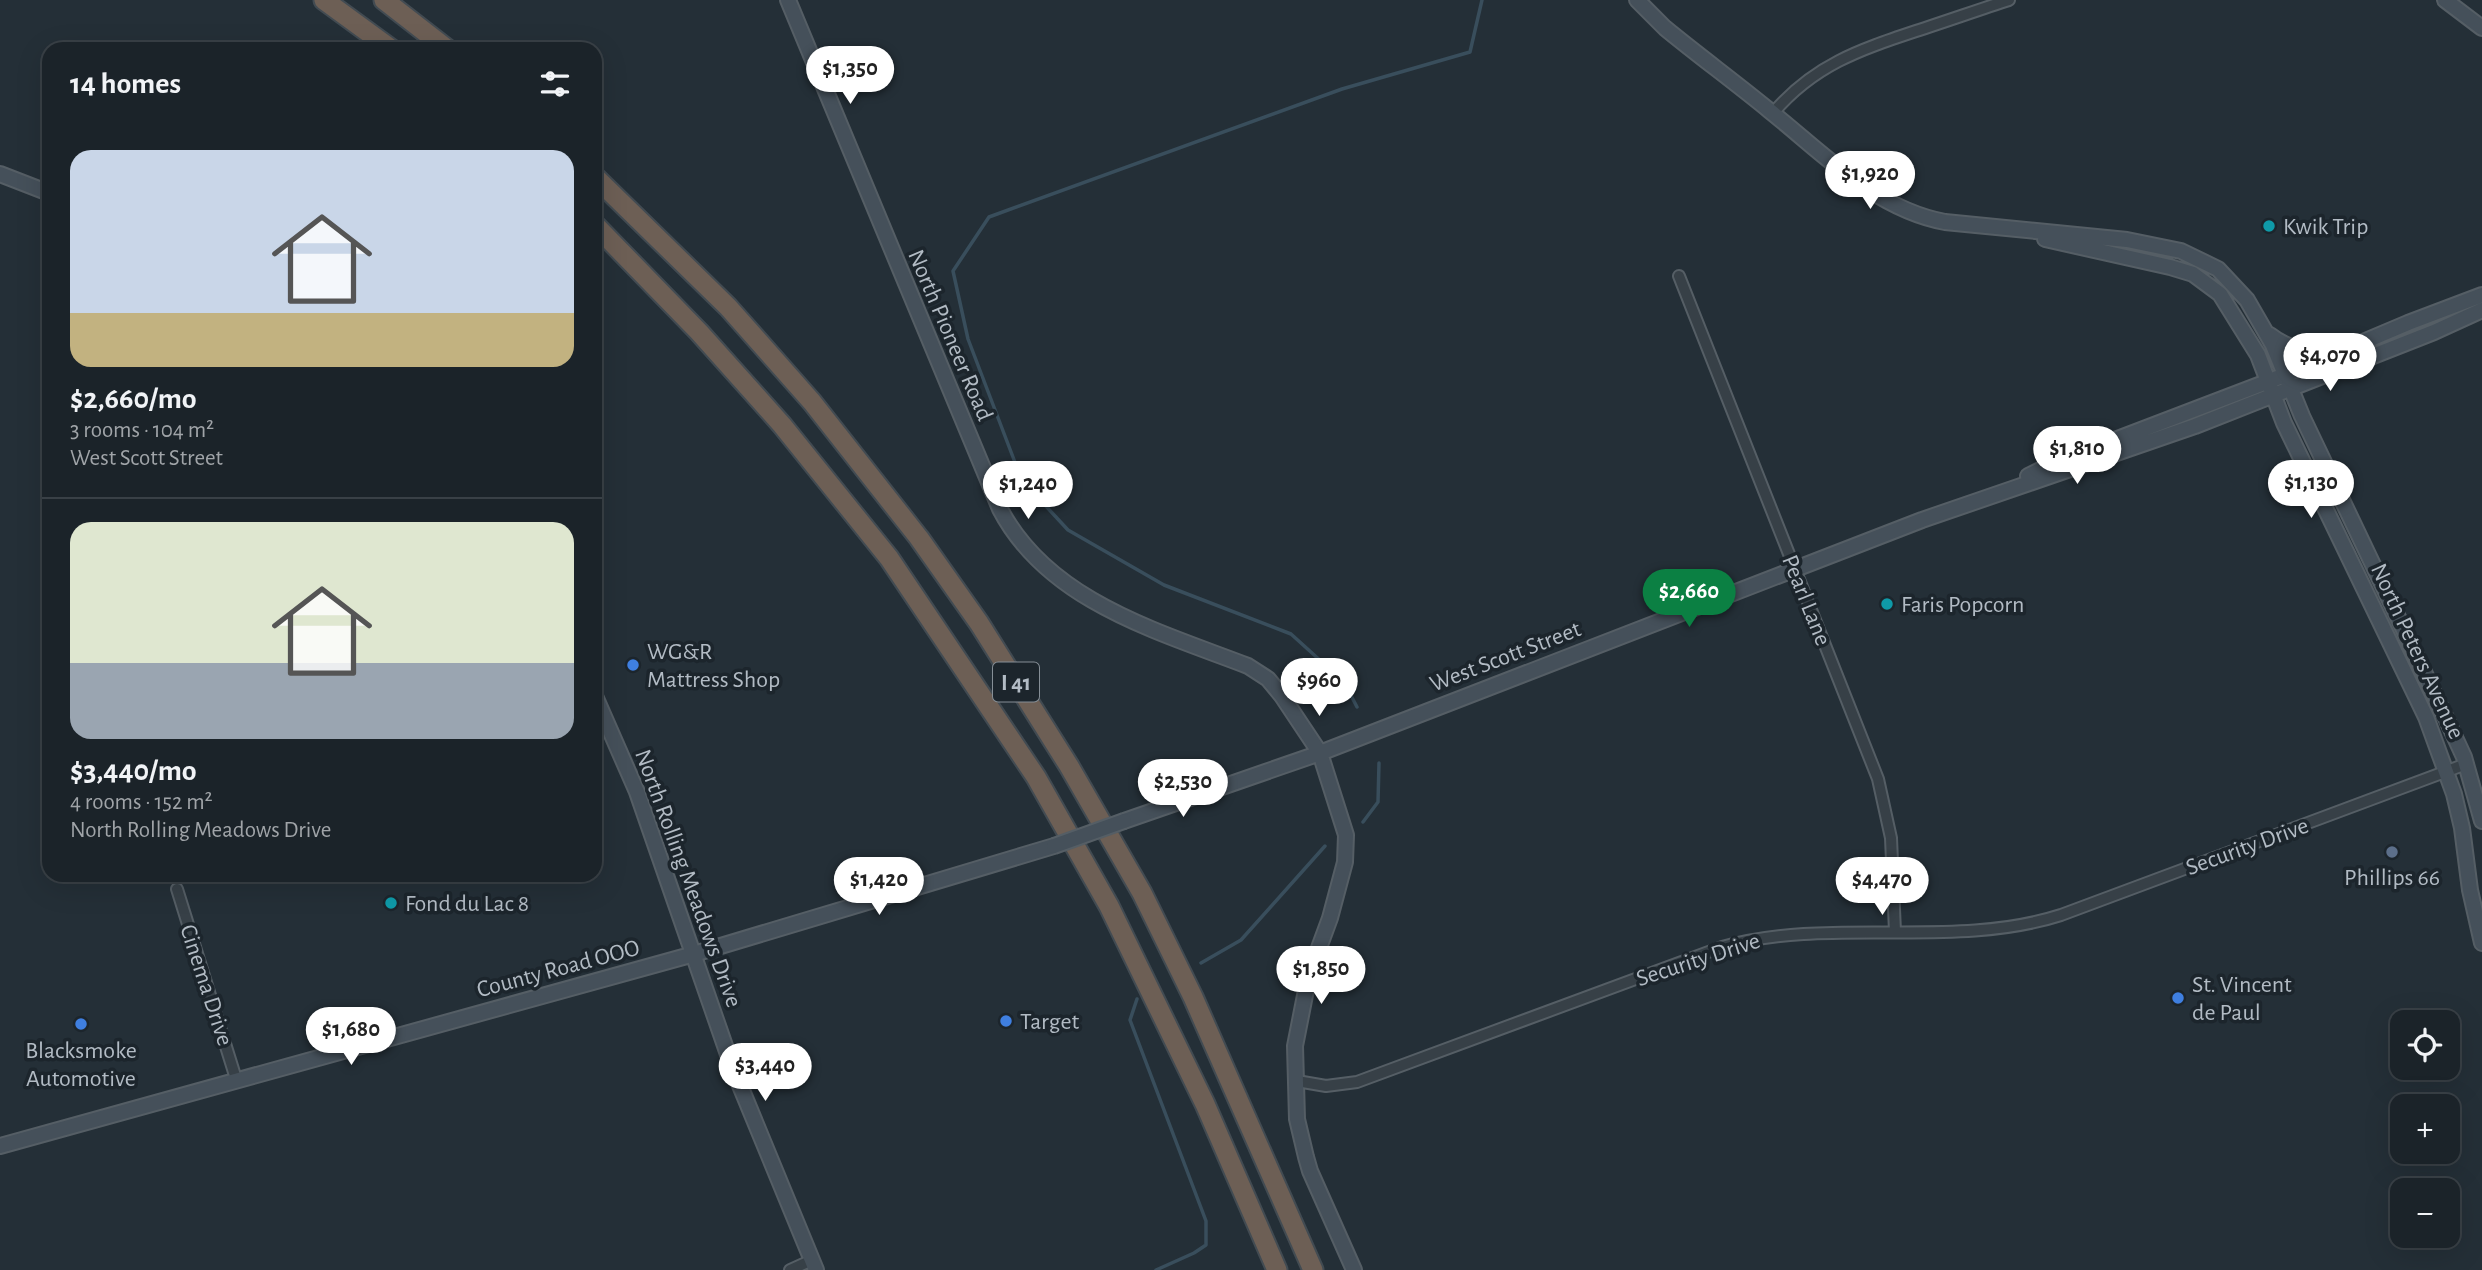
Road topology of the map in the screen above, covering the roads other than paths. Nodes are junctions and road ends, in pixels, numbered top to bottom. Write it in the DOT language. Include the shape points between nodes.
graph roads {
  1 [pos="324,0"];
  2 [pos="384,0"];
  3 [pos="788,0"];
  4 [pos="1637,0"];
  5 [pos="2009,0"];
  6 [pos="2445,0"];
  7 [pos="2482,28"];
  8 [pos="381,42"];
  9 [pos="438,42"];
  10 [pos="1773,113"];
  11 [pos="0,174"];
  12 [pos="602,184"];
  13 [pos="42,190"];
  14 [pos="2003,228"];
  15 [pos="602,232"];
  16 [pos="1679,276"];
  17 [pos="2482,295"];
  18 [pos="2482,310"];
  19 [pos="2266,333"];
  20 [pos="2334,355"];
  21 [pos="2285,375"];
  22 [pos="2268,381"];
  23 [pos="2291,390"];
  24 [pos="2274,396"];
  25 [pos="1980,499"];
  26 [pos="1795,569"];
  27 [pos="602,712"];
  28 [pos="1320,753"];
  29 [pos="2466,764"];
  30 [pos="2446,771"];
  31 [pos="1124,821"];
  32 [pos="2482,821"];
  33 [pos="177,889"];
  34 [pos="1895,932"];
  35 [pos="2482,943"];
  36 [pos="694,954"];
  37 [pos="237,1082"];
  38 [pos="1297,1082"];
  39 [pos="0,1146"];
  40 [pos="814,1265"];
  41 [pos="790,1270"];
  42 [pos="1277,1270"];
  43 [pos="1313,1270"];
  44 [pos="1354,1270"];
  1 -- 8 [label="highway"];
  2 -- 9 [label="highway"];
  3 -- 28 [label="main road, North Pioneer Road" via="1000,509 1023,545 1051,572 1110,611 1248,666 1268,679"];
  4 -- 10 [label="main road" via="1664,28"];
  5 -- 10 [label="street" via="1838,60 1805,81"];
  6 -- 7 [label="main road"];
  10 -- 14 [label="main road" via="1860,185 1894,204 1933,219"];
  11 -- 13 [label="main road"];
  12 -- 43 [label="highway, I 41" via="728,307 813,402 979,624 1142,893"];
  14 -- 19 [label="main road, North Peters Avenue" via="2127,240 2181,251 2218,269 2247,300"];
  14 -- 22 [label="main road, North Peters Avenue" via="2193,274 2220,294 2258,355"];
  15 -- 42 [label="highway, I 41" via="773,415 881,548 1036,777 1109,906 1205,1104"];
  16 -- 26 [label="street, Pearl Lane"];
  17 -- 20 [label="main road, West Scott Street"];
  18 -- 23 [label="main road, West Scott Street"];
  19 -- 20 [label="main road" via="2293,349"];
  19 -- 21 [label="main road, North Peters Avenue"];
  20 -- 21 [label="main road, West Scott Street"];
  21 -- 22 [label="main road, West Scott Street"];
  21 -- 23 [label="main road, North Peters Avenue"];
  22 -- 24 [label="main road, North Peters Avenue"];
  22 -- 25 [label="main road, West Scott Street" via="2052,464"];
  23 -- 24 [label="main road, West Scott Street"];
  23 -- 29 [label="main road, North Peters Avenue"];
  24 -- 25 [label="main road, West Scott Street"];
  24 -- 30 [label="main road, North Peters Avenue" via="2426,717"];
  25 -- 26 [label="main road, West Scott Street"];
  26 -- 28 [label="main road, West Scott Street"];
  26 -- 34 [label="street, Pearl Lane" via="1881,789 1892,848"];
  27 -- 36 [label="main road, North Rolling Meadows Drive" via="637,792"];
  28 -- 31 [label="main road, West Scott Street"];
  28 -- 38 [label="main road, North Pioneer Road" via="1346,834 1345,862 1297,1028"];
  29 -- 30 [label="street, Security Drive"];
  29 -- 32 [label="main road, North Peters Avenue"];
  30 -- 34 [label="street, Security Drive" via="2047,919 1992,930"];
  30 -- 35 [label="main road, North Peters Avenue" via="2462,828"];
  31 -- 36 [label="main road, County Road OOO, bridge"];
  33 -- 37 [label="street, Cinema Drive"];
  34 -- 38 [label="street, Security Drive" via="1786,935 1736,943 1357,1082 1326,1086"];
  36 -- 37 [label="main road, County Road OOO"];
  36 -- 40 [label="main road, North Rolling Meadows Drive" via="732,1066"];
  37 -- 39 [label="main road, County Road OOO"];
  38 -- 44 [label="main road, North Pioneer Road" via="1297,1119 1308,1164"];
  40 -- 41 [label="street"];
}
